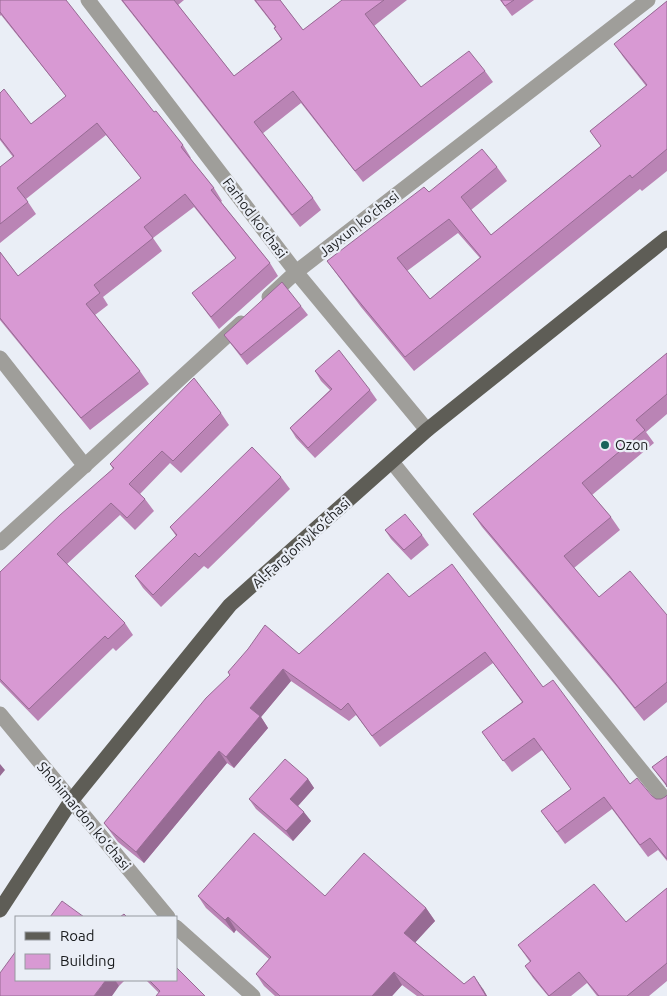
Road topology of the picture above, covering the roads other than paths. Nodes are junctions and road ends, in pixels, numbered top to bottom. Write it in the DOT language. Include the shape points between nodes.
graph roads {
  1 [pos="88,0"];
  2 [pos="648,0"];
  3 [pos="667,238"];
  4 [pos="296,272"];
  5 [pos="0,358"];
  6 [pos="427,430"];
  7 [pos="392,462"];
  8 [pos="85,466"];
  9 [pos="0,543"];
  10 [pos="0,714"];
  11 [pos="71,801"];
  12 [pos="667,802"];
  13 [pos="0,910"];
  14 [pos="167,916"];
  15 [pos="178,930"];
  16 [pos="253,996"];
  1 -- 4 [label="street, Farhod koʻchasi"];
  2 -- 4 [label="street, Jayxun koʻchasi"];
  3 -- 6 [label="main road, Al-Fargʻoniy koʻchasi"];
  4 -- 6 [label="street, Farhod koʻchasi"];
  4 -- 8 [label="street, Jayxun koʻchasi"];
  5 -- 8 [label="street"];
  6 -- 7 [label="main road, Al-Fargʻoniy koʻchasi"];
  7 -- 11 [label="main road, Al-Fargʻoniy koʻchasi" via="230,605"];
  7 -- 12 [label="street"];
  8 -- 9 [label="street, Jayxun koʻchasi"];
  10 -- 11 [label="street, Shohimardon koʻchasi"];
  11 -- 13 [label="main road, Al-Fargʻoniy koʻchasi"];
  11 -- 14 [label="street, Shohimardon koʻchasi"];
  15 -- 16 [label="street"];
}
